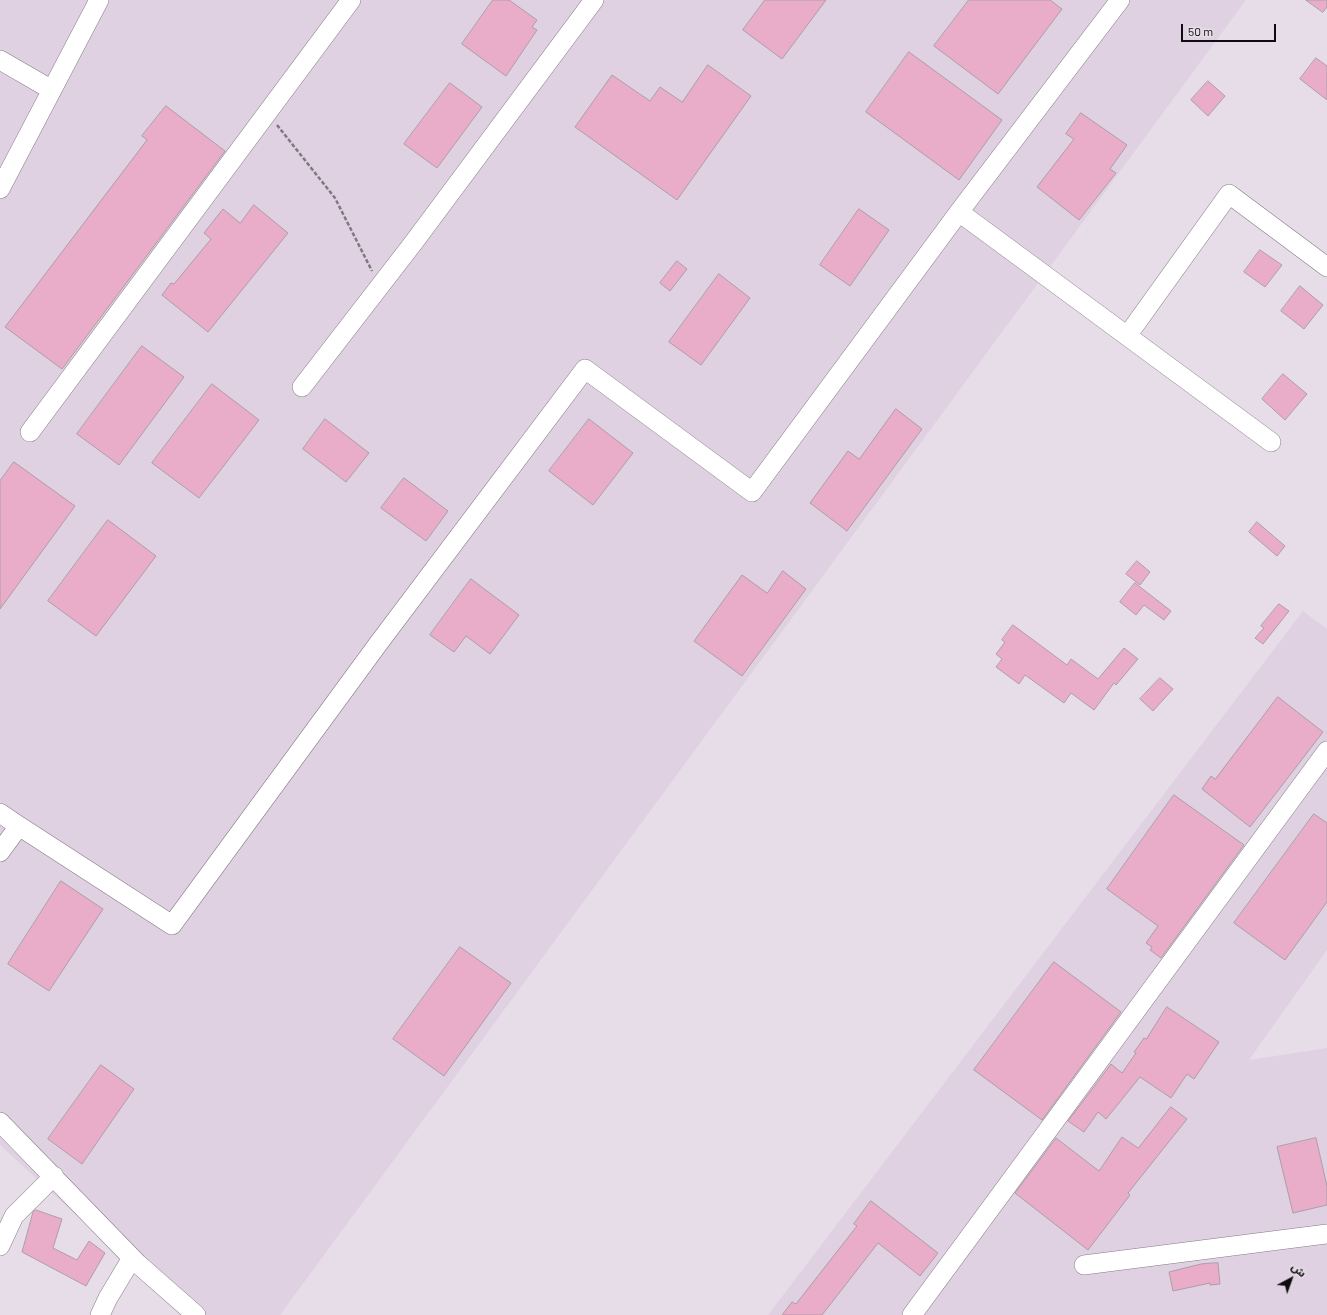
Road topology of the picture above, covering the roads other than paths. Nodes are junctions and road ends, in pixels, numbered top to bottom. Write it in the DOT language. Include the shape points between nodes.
graph roads {
  1 [pos="99,0"];
  2 [pos="351,0"];
  3 [pos="594,0"];
  4 [pos="1119,2"];
  5 [pos="0,60"];
  6 [pos="52,90"];
  7 [pos="0,189"];
  8 [pos="959,212"];
  9 [pos="1327,267"];
  10 [pos="1127,336"];
  11 [pos="302,387"];
  12 [pos="30,432"];
  13 [pos="1271,442"];
  14 [pos="1327,751"];
  15 [pos="0,813"];
  16 [pos="19,826"];
  17 [pos="0,852"];
  18 [pos="0,1122"];
  19 [pos="54,1176"];
  20 [pos="7,1221"];
  21 [pos="1327,1234"];
  22 [pos="0,1246"];
  23 [pos="132,1258"];
  24 [pos="1084,1265"];
  25 [pos="100,1315"];
  26 [pos="196,1315"];
  27 [pos="912,1315"];
  1 -- 6 [label="street"];
  2 -- 12 [label="street"];
  3 -- 11 [label="street" via="414,242"];
  4 -- 8 [label="street"];
  5 -- 6 [label="street"];
  6 -- 7 [label="street"];
  8 -- 10 [label="street"];
  8 -- 16 [label="street" via="752,492 586,369 378,644 172,925"];
  9 -- 10 [label="street" via="1229,194"];
  10 -- 13 [label="street"];
  14 -- 27 [label="street"];
  15 -- 16 [label="street"];
  16 -- 17 [label="street"];
  18 -- 19 [label="street"];
  19 -- 20 [label="street"];
  19 -- 23 [label="street"];
  20 -- 22 [label="street"];
  21 -- 24 [label="street"];
  23 -- 25 [label="street"];
  23 -- 26 [label="street"];
}
